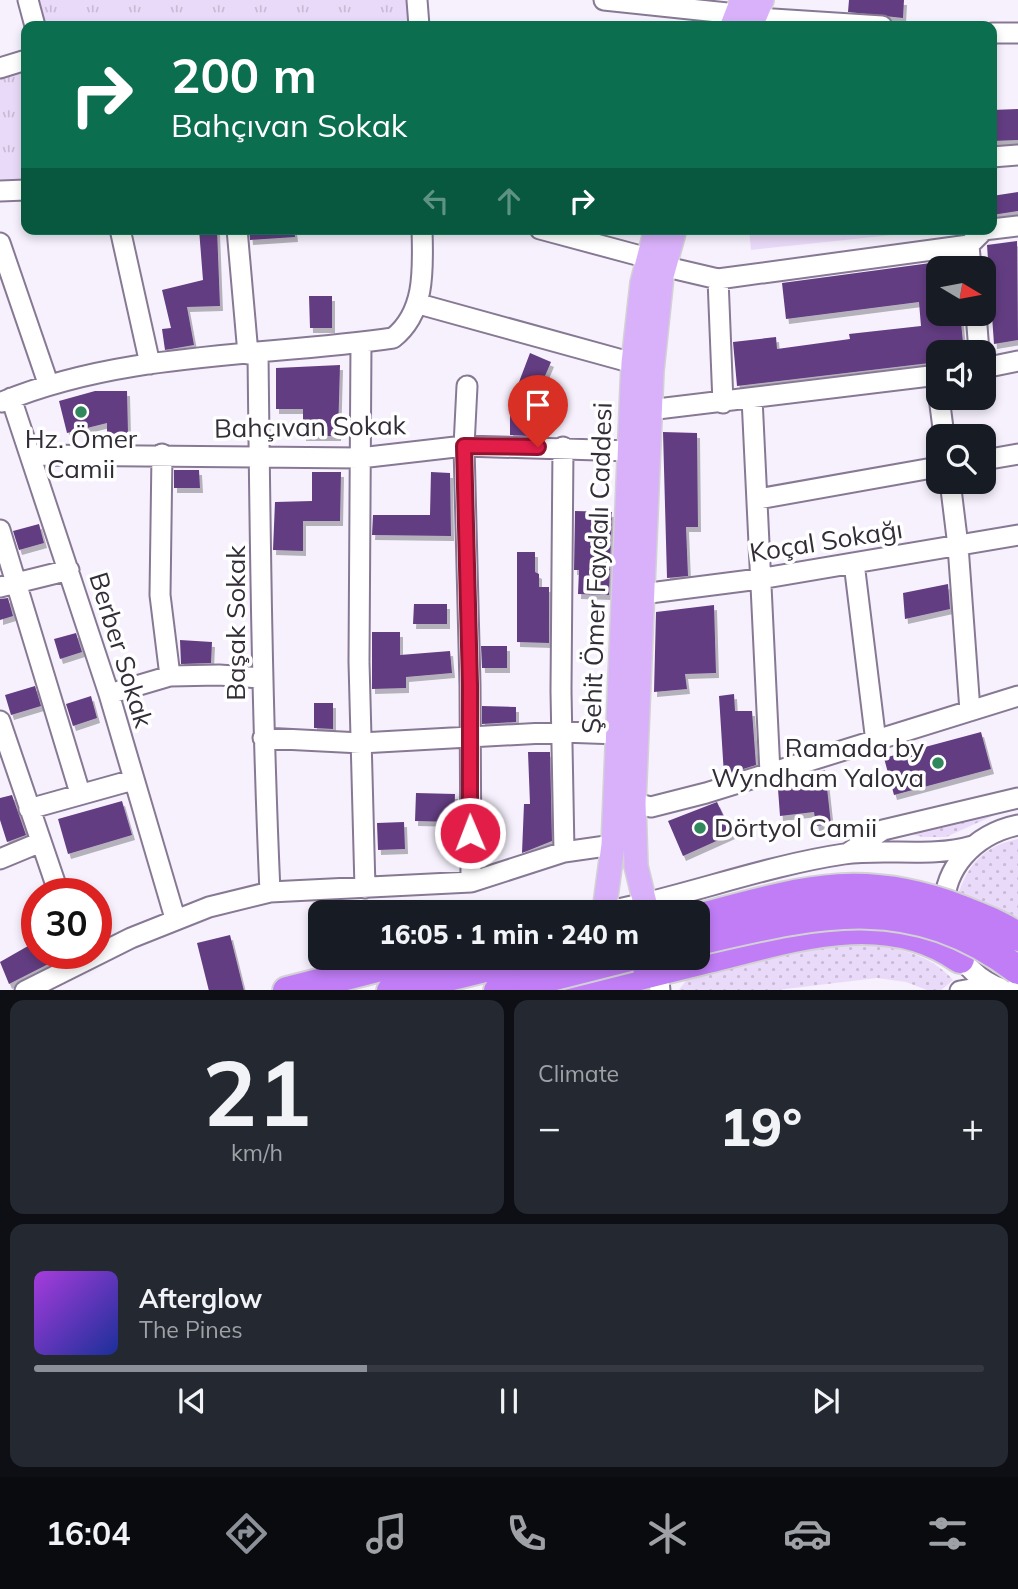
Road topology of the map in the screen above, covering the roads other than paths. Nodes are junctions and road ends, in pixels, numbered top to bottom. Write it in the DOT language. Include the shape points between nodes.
graph roads {
  1 [pos="29,0"];
  2 [pos="417,0"];
  3 [pos="604,0"];
  4 [pos="747,14"];
  5 [pos="34,21"];
  6 [pos="419,21"];
  7 [pos="826,21"];
  8 [pos="997,33"];
  9 [pos="1018,33"];
  10 [pos="21,62"];
  11 [pos="0,68"];
  12 [pos="1018,155"];
  13 [pos="997,157"];
  14 [pos="0,191"];
  15 [pos="21,191"];
  16 [pos="1018,226"];
  17 [pos="997,230"];
  18 [pos="121,235"];
  19 [pos="238,235"];
  20 [pos="422,235"];
  21 [pos="563,235"];
  22 [pos="656,235"];
  23 [pos="672,235"];
  24 [pos="974,235"];
  25 [pos="980,235"];
  26 [pos="0,243"];
  27 [pos="974,256"];
  28 [pos="657,260"];
  29 [pos="718,279"];
  30 [pos="419,304"];
  31 [pos="361,342"];
  32 [pos="253,353"];
  33 [pos="1018,361"];
  34 [pos="633,363"];
  35 [pos="150,364"];
  36 [pos="996,366"];
  37 [pos="926,380"];
  38 [pos="48,383"];
  39 [pos="467,386"];
  40 [pos="752,398"];
  41 [pos="6,400"];
  42 [pos="723,403"];
  43 [pos="649,410"];
  44 [pos="464,446"];
  45 [pos="563,447"];
  46 [pos="631,451"];
  47 [pos="162,454"];
  48 [pos="1018,454"];
  49 [pos="32,455"];
  50 [pos="259,456"];
  51 [pos="360,457"];
  52 [pos="996,458"];
  53 [pos="926,469"];
  54 [pos="952,494"];
  55 [pos="758,499"];
  56 [pos="0,530"];
  57 [pos="1018,536"];
  58 [pos="958,546"];
  59 [pos="854,563"];
  60 [pos="69,570"];
  61 [pos="759,579"];
  62 [pos="9,585"];
  63 [pos="642,594"];
  64 [pos="170,676"];
  65 [pos="261,678"];
  66 [pos="108,694"];
  67 [pos="1018,696"];
  68 [pos="971,712"];
  69 [pos="0,721"];
  70 [pos="562,732"];
  71 [pos="618,734"];
  72 [pos="468,735"];
  73 [pos="263,738"];
  74 [pos="876,742"];
  75 [pos="361,743"];
  76 [pos="770,773"];
  77 [pos="133,780"];
  78 [pos="80,793"];
  79 [pos="1018,797"];
  80 [pos="634,803"];
  81 [pos="29,809"];
  82 [pos="1018,825"];
  83 [pos="41,842"];
  84 [pos="613,845"];
  85 [pos="972,846"];
  86 [pos="564,852"];
  87 [pos="847,854"];
  88 [pos="0,859"];
  89 [pos="53,878"];
  90 [pos="471,882"];
  91 [pos="365,888"];
  92 [pos="270,892"];
  93 [pos="606,900"];
  94 [pos="644,900"];
  95 [pos="673,900"];
  96 [pos="710,915"];
  97 [pos="175,918"];
  98 [pos="1018,937"];
  99 [pos="710,939"];
  100 [pos="112,944"];
  101 [pos="960,958"];
  102 [pos="60,969"];
  103 [pos="368,970"];
  104 [pos="504,970"];
  105 [pos="522,970"];
  106 [pos="590,970"];
  107 [pos="1018,970"];
  108 [pos="621,972"];
  109 [pos="658,973"];
  110 [pos="1002,988"];
  111 [pos="25,990"];
  112 [pos="287,990"];
  113 [pos="391,990"];
  114 [pos="498,990"];
  115 [pos="579,990"];
  116 [pos="960,990"];
  1 -- 5 [label="street"];
  2 -- 6 [label="street"];
  3 -- 4 [label="street"];
  4 -- 7 [label="street"];
  8 -- 9 [label="street"];
  10 -- 11 [label="street"];
  12 -- 13 [label="street"];
  14 -- 15 [label="street"];
  16 -- 17 [label="street"];
  18 -- 35 [label="street"];
  19 -- 32 [label="street, Başak Sokak"];
  20 -- 30 [label="street"];
  21 -- 28 [label="street"];
  22 -- 28 [label="main road, Şehit Ömer Faydalı Caddesi"];
  23 -- 28 [label="main road, Şehit Ömer Faydalı Caddesi"];
  24 -- 29 [label="street"];
  25 -- 27 [label="street"];
  26 -- 38 [label="street"];
  28 -- 29 [label="street"];
  28 -- 34 [label="main road, Şehit Ömer Faydalı Caddesi" via="636,324"];
  28 -- 43 [label="main road, Şehit Ömer Faydalı Caddesi"];
  29 -- 42 [label="street"];
  30 -- 31 [label="street" via="409,326 393,338"];
  30 -- 34 [label="street"];
  31 -- 32 [label="street"];
  31 -- 51 [label="street"];
  32 -- 35 [label="street"];
  32 -- 50 [label="street, Başak Sokak"];
  33 -- 36 [label="street"];
  34 -- 46 [label="main road, Şehit Ömer Faydalı Caddesi"];
  35 -- 38 [label="street"];
  37 -- 40 [label="street"];
  38 -- 41 [label="street"];
  39 -- 44 [label="street"];
  40 -- 42 [label="street"];
  40 -- 55 [label="street"];
  41 -- 49 [label="street, Berber Sokak"];
  42 -- 43 [label="street"];
  43 -- 63 [label="main road, Şehit Ömer Faydalı Caddesi"];
  44 -- 45 [label="street, Bahçıvan Sokak"];
  44 -- 51 [label="street, Bahçıvan Sokak"];
  44 -- 72 [label="street"];
  45 -- 46 [label="street, Bahçıvan Sokak"];
  45 -- 70 [label="street"];
  46 -- 71 [label="main road, Şehit Ömer Faydalı Caddesi"];
  47 -- 49 [label="street, Bahçıvan Sokak"];
  47 -- 50 [label="street, Bahçıvan Sokak"];
  47 -- 64 [label="street" via="160,595"];
  48 -- 52 [label="street"];
  49 -- 60 [label="street, Berber Sokak"];
  50 -- 51 [label="street, Bahçıvan Sokak"];
  50 -- 65 [label="street, Başak Sokak"];
  51 -- 75 [label="street"];
  53 -- 55 [label="street"];
  54 -- 58 [label="street"];
  55 -- 61 [label="street"];
  56 -- 62 [label="street"];
  57 -- 58 [label="street, Koçal Sokağı"];
  58 -- 59 [label="street, Koçal Sokağı"];
  58 -- 68 [label="street"];
  59 -- 61 [label="street, Koçal Sokağı"];
  59 -- 74 [label="street"];
  60 -- 62 [label="street"];
  60 -- 66 [label="street, Berber Sokak"];
  61 -- 63 [label="street, Koçal Sokağı"];
  61 -- 76 [label="street"];
  62 -- 78 [label="street"];
  63 -- 80 [label="main road, Şehit Ömer Faydalı Caddesi"];
  64 -- 65 [label="street"];
  64 -- 66 [label="street"];
  65 -- 73 [label="street, Başak Sokak"];
  66 -- 77 [label="street, Berber Sokak"];
  67 -- 68 [label="street"];
  68 -- 74 [label="street"];
  69 -- 81 [label="street"];
  70 -- 71 [label="street"];
  70 -- 72 [label="street"];
  70 -- 86 [label="street"];
  71 -- 84 [label="main road, Şehit Ömer Faydalı Caddesi"];
  72 -- 75 [label="street"];
  72 -- 90 [label="street"];
  73 -- 75 [label="street"];
  73 -- 92 [label="street, Başak Sokak"];
  74 -- 76 [label="street"];
  75 -- 91 [label="street"];
  76 -- 80 [label="street" via="651,807"];
  77 -- 78 [label="street"];
  77 -- 97 [label="street, Berber Sokak"];
  78 -- 81 [label="street"];
  79 -- 87 [label="street" via="883,830"];
  80 -- 94 [label="main road, Şehit Ömer Faydalı Caddesi" via="636,866"];
  81 -- 83 [label="street"];
  82 -- 85 [label="street" via="987,835"];
  83 -- 88 [label="street"];
  83 -- 89 [label="street"];
  84 -- 86 [label="street"];
  84 -- 93 [label="main road, Şehit Ömer Faydalı Caddesi"];
  85 -- 87 [label="street" via="943,853 886,850"];
  85 -- 101 [label="street" via="946,891 946,926"];
  86 -- 90 [label="street"];
  87 -- 95 [label="street"];
  90 -- 91 [label="street"];
  91 -- 92 [label="street"];
  92 -- 97 [label="street"];
  96 -- 98 [label="highway, bridge" via="798,892 866,886 937,900"];
  97 -- 100 [label="street"];
  99 -- 107 [label="highway, bridge" via="831,914 900,917 972,940"];
  101 -- 109 [label="highway" via="906,936 849,929 801,936"];
  101 -- 110 [label="street" via="981,978"];
  102 -- 111 [label="street"];
  103 -- 112 [label="highway"];
  104 -- 113 [label="highway"];
  105 -- 114 [label="highway"];
  106 -- 108 [label="highway, bridge"];
  108 -- 109 [label="highway"];
  108 -- 115 [label="highway"];
  110 -- 116 [label="street"];
}
